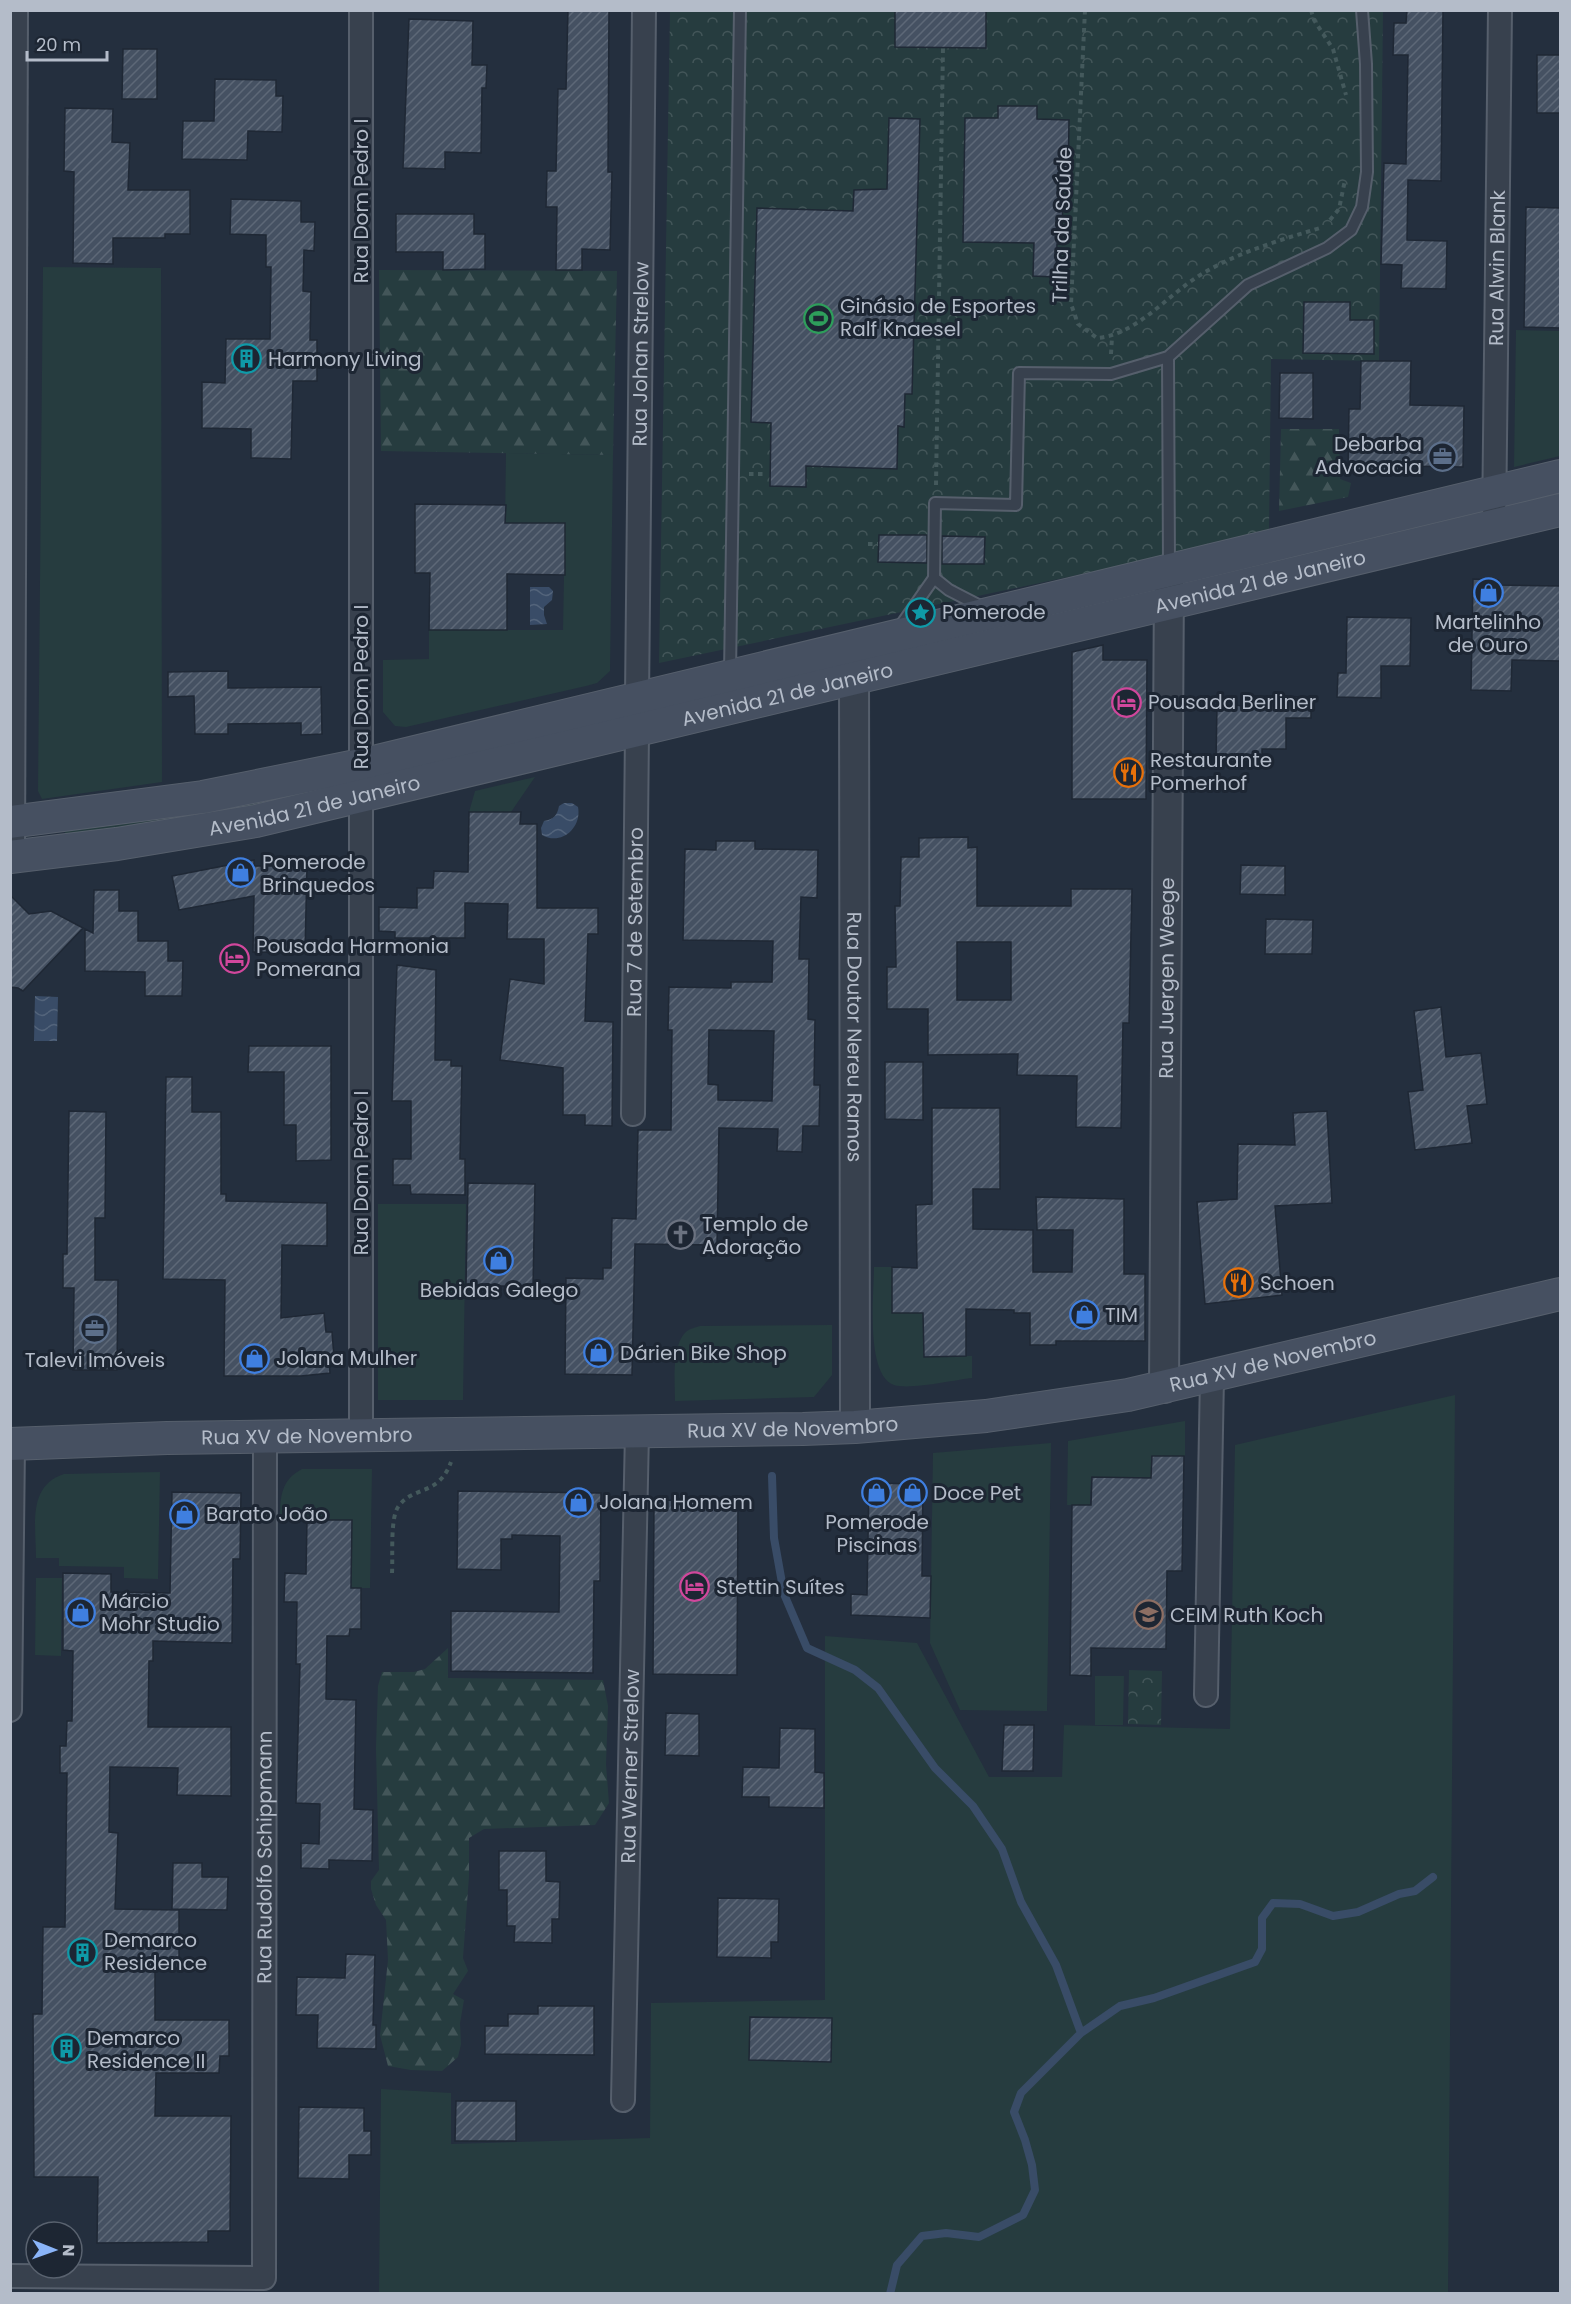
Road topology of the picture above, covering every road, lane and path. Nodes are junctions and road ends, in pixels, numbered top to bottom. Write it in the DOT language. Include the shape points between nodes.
graph roads {
  1 [pos="16,10"];
  2 [pos="361,10"];
  3 [pos="644,10"];
  4 [pos="740,10"];
  5 [pos="1085,10"];
  6 [pos="1311,10"];
  7 [pos="1362,10"];
  8 [pos="1500,10"];
  9 [pos="943,47"];
  10 [pos="1346,104"];
  11 [pos="1347,170"];
  12 [pos="1168,357"];
  13 [pos="1560,476"];
  14 [pos="1494,492"];
  15 [pos="935,503"];
  16 [pos="1560,510"];
  17 [pos="1494,526"];
  18 [pos="868,544"];
  19 [pos="878,544"];
  20 [pos="1170,570"];
  21 [pos="934,578"];
  22 [pos="1169,604"];
  23 [pos="996,612"];
  24 [pos="891,637"];
  25 [pos="854,646"];
  26 [pos="854,680"];
  27 [pos="731,692"];
  28 [pos="637,698"];
  29 [pos="637,732"];
  30 [pos="361,765"];
  31 [pos="361,798"];
  32 [pos="12,822"];
  33 [pos="12,857"];
  34 [pos="633,1114"];
  35 [pos="1560,1294"];
  36 [pos="1212,1377"];
  37 [pos="1164,1388"];
  38 [pos="855,1427"];
  39 [pos="637,1432"];
  40 [pos="451,1434"];
  41 [pos="361,1435"];
  42 [pos="265,1437"];
  43 [pos="12,1444"];
  44 [pos="392,1573"];
  45 [pos="1206,1695"];
  46 [pos="10,1710"];
  47 [pos="623,2100"];
  48 [pos="10,2276"];
  1 -- 32 [label="street"];
  2 -- 30 [label="street, Rua Dom Pedro I"];
  3 -- 28 [label="street, Rua Johan Strelow"];
  4 -- 27 [label="lane"];
  5 -- 11 [label="path, Trilha da Saúde" via="1071,304 1077,324 1096,338 1112,337 1131,326 1197,278 1242,253 1325,227 1339,209"];
  6 -- 10 [label="path" via="1333,48"];
  7 -- 12 [label="lane" via="1367,172 1362,207 1351,230 1328,248 1248,285"];
  8 -- 14 [label="street, Rua Alwin Blank"];
  9 -- 15 [label="path"];
  12 -- 15 [label="lane" via="1111,374 1019,373 1016,505"];
  12 -- 20 [label="lane"];
  13 -- 14 [label="main road, Avenida 21 de Janeiro"];
  14 -- 17 [label="street, Rua Alwin Blank"];
  14 -- 20 [label="main road, Avenida 21 de Janeiro"];
  15 -- 21 [label="lane"];
  16 -- 17 [label="main road, Avenida 21 de Janeiro"];
  17 -- 22 [label="main road, Avenida 21 de Janeiro"];
  18 -- 19 [label="path"];
  20 -- 22 [label="street, Rua Juergen Weege"];
  20 -- 23 [label="main road, Avenida 21 de Janeiro"];
  21 -- 23 [label="lane" via="974,604"];
  21 -- 24 [label="lane"];
  22 -- 26 [label="main road, Avenida 21 de Janeiro"];
  22 -- 37 [label="street, Rua Juergen Weege"];
  23 -- 24 [label="main road, Avenida 21 de Janeiro"];
  24 -- 25 [label="main road, Avenida 21 de Janeiro"];
  25 -- 26 [label="street, Rua Doutor Nereu Ramos"];
  25 -- 27 [label="main road, Avenida 21 de Janeiro"];
  26 -- 27 [label="main road, Avenida 21 de Janeiro"];
  26 -- 38 [label="street, Rua Doutor Nereu Ramos"];
  27 -- 28 [label="main road, Avenida 21 de Janeiro"];
  27 -- 29 [label="main road, Avenida 21 de Janeiro"];
  28 -- 29 [label="main road"];
  28 -- 30 [label="main road, Avenida 21 de Janeiro"];
  29 -- 31 [label="main road, Avenida 21 de Janeiro"];
  29 -- 34 [label="street, Rua 7 de Setembro"];
  30 -- 31 [label="street, Rua Dom Pedro I"];
  30 -- 32 [label="main road, Avenida 21 de Janeiro" via="192,799"];
  31 -- 33 [label="main road, Avenida 21 de Janeiro" via="162,838"];
  31 -- 41 [label="street, Rua Dom Pedro I"];
  32 -- 33 [label="street"];
  35 -- 36 [label="main road, Rua XV de Novembro"];
  36 -- 37 [label="main road, Rua XV de Novembro"];
  36 -- 45 [label="street"];
  37 -- 38 [label="main road, Rua XV de Novembro" via="986,1416"];
  38 -- 39 [label="main road, Rua XV de Novembro"];
  39 -- 40 [label="main road, Rua XV de Novembro"];
  39 -- 47 [label="street, Rua Werner Strelow"];
  40 -- 41 [label="main road, Rua XV de Novembro"];
  40 -- 44 [label="path" via="451,1462 446,1474 439,1483 399,1506 394,1516"];
  41 -- 42 [label="main road, Rua XV de Novembro"];
  42 -- 43 [label="main road, Rua XV de Novembro"];
  42 -- 48 [label="street, Rua Rudolfo Schippmann" via="264,2278"];
  43 -- 46 [label="street"];
}
